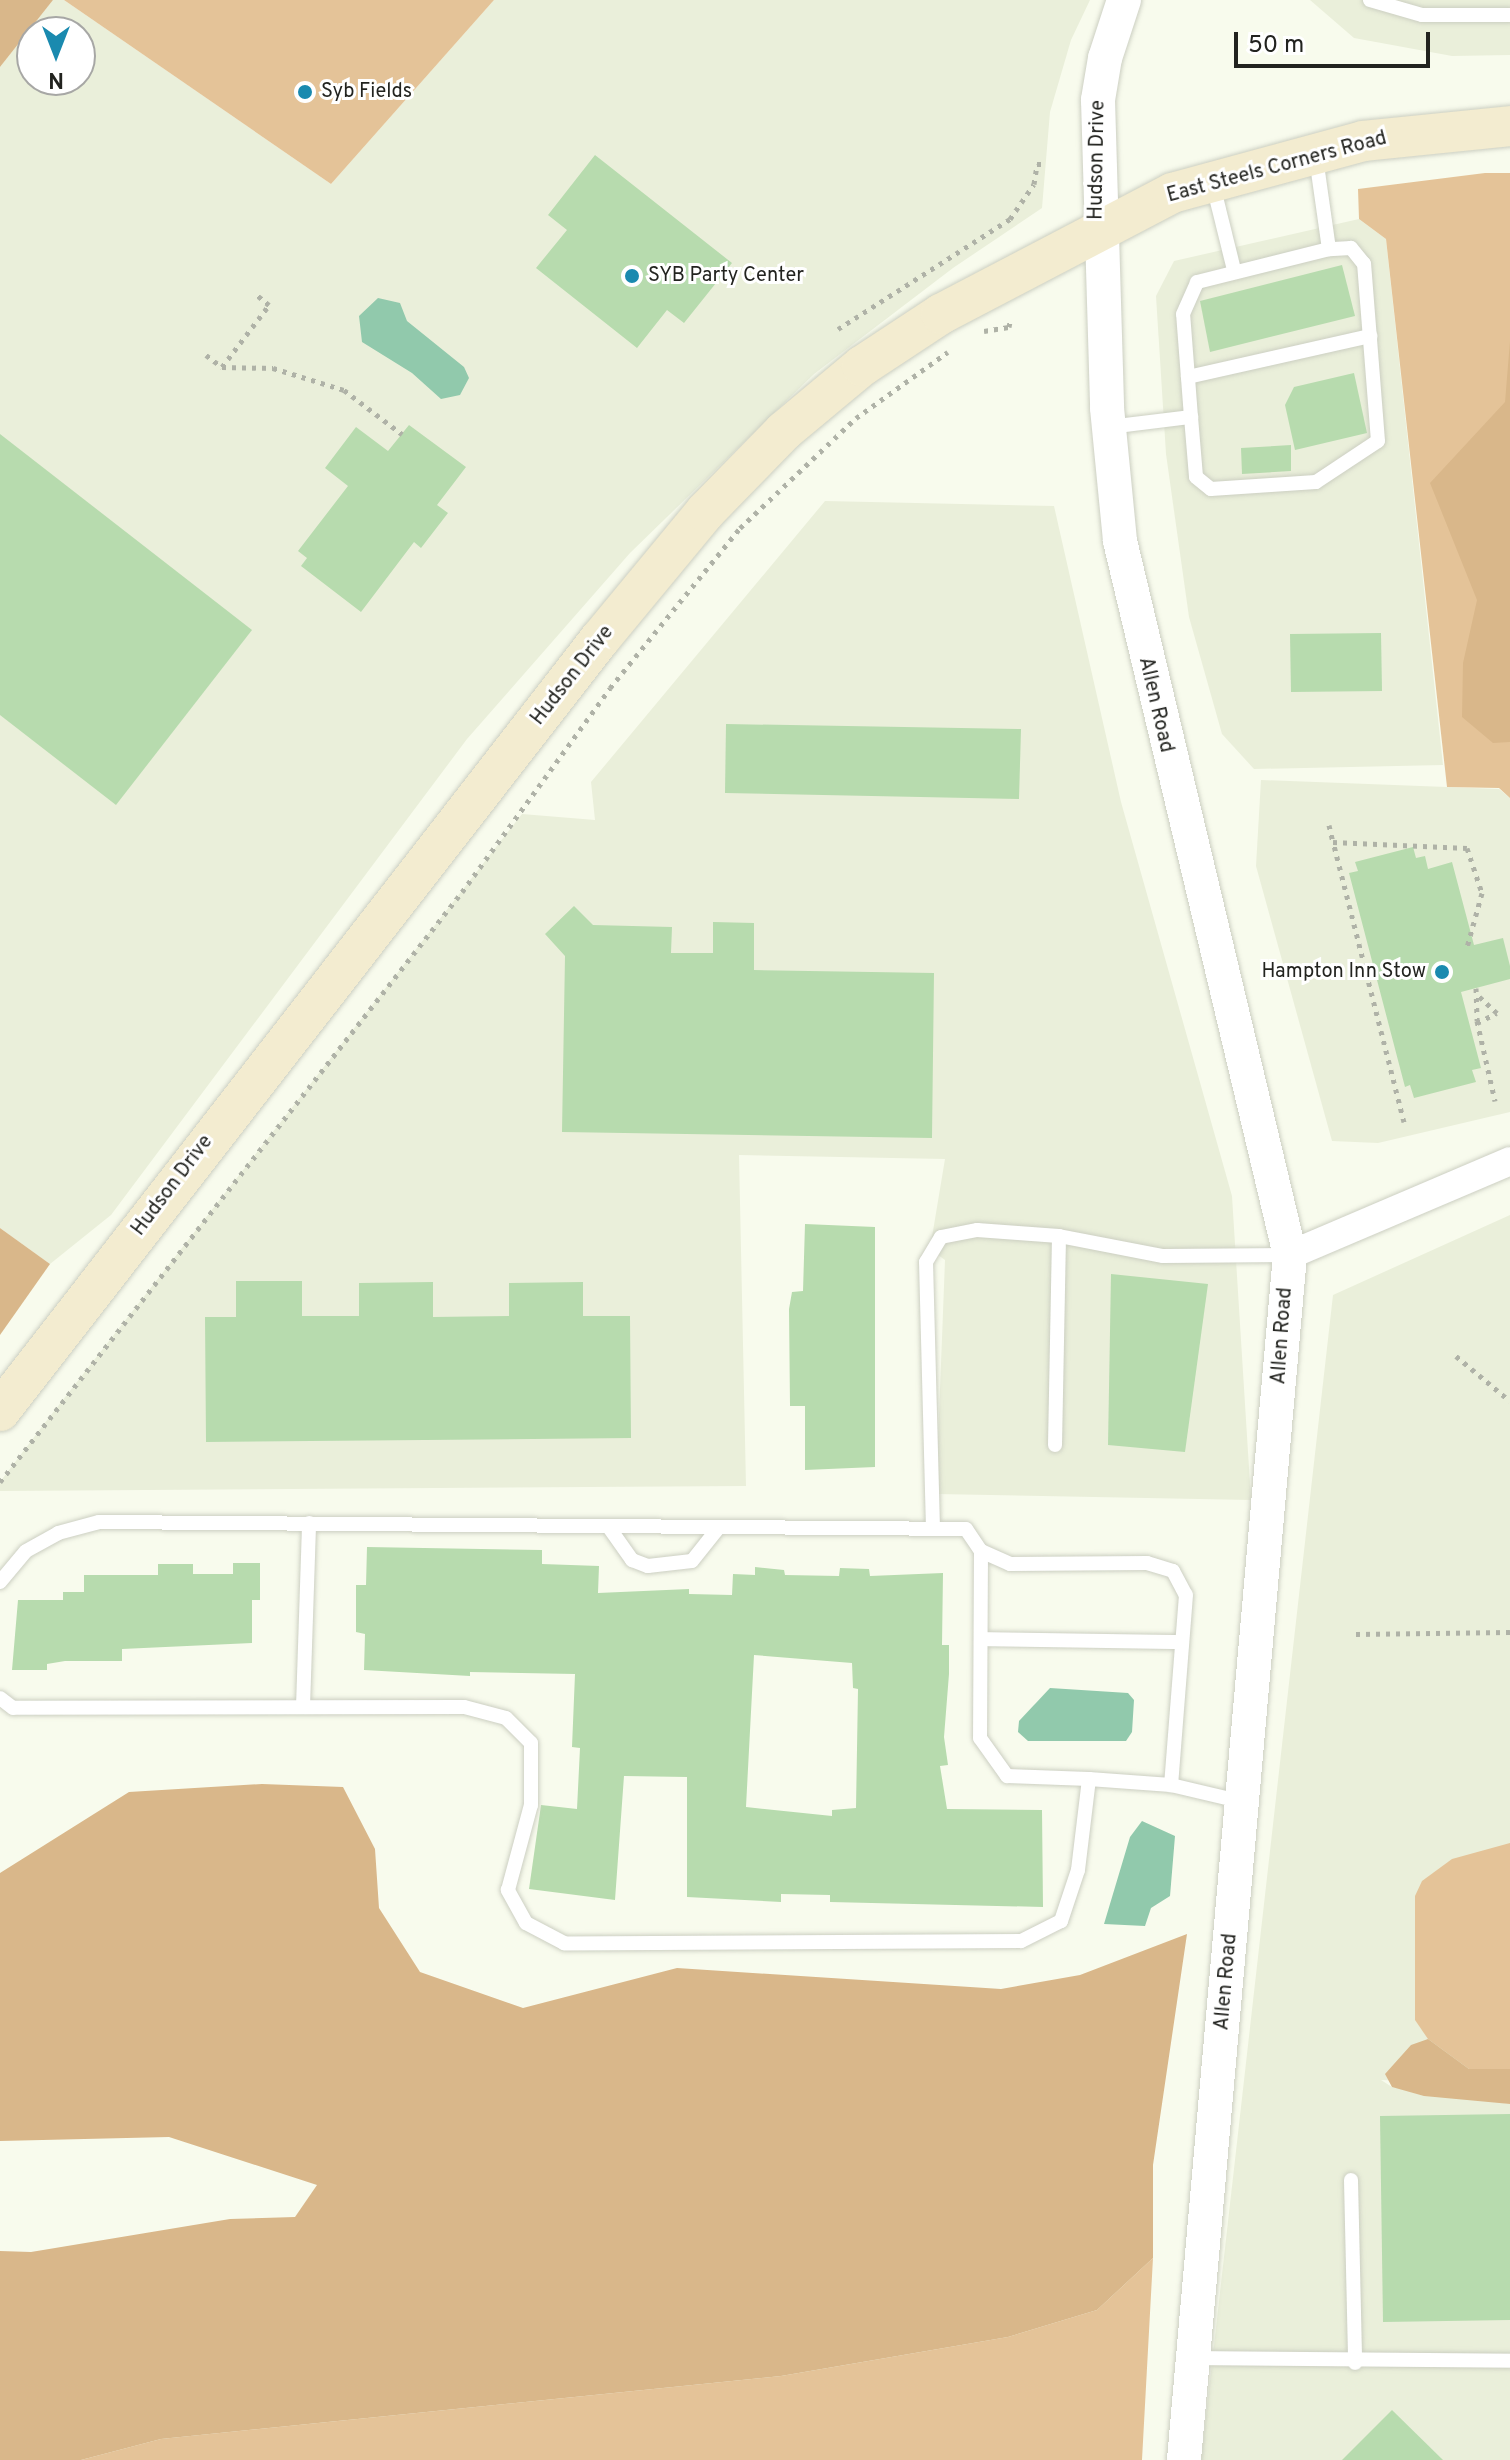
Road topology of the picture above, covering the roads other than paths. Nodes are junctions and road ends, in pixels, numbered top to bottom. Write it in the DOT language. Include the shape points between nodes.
graph roads {
  1 [pos="1124,0"];
  2 [pos="1370,0"];
  3 [pos="1510,15"];
  4 [pos="1510,126"];
  5 [pos="1316,154"];
  6 [pos="1213,182"];
  7 [pos="1099,229"];
  8 [pos="1329,249"];
  9 [pos="1234,270"];
  10 [pos="1370,336"];
  11 [pos="1188,377"];
  12 [pos="1191,417"];
  13 [pos="1108,427"];
  14 [pos="1510,1161"];
  15 [pos="1059,1236"];
  16 [pos="1290,1255"];
  17 [pos="0,1411"];
  18 [pos="1055,1445"];
  19 [pos="309,1523"];
  20 [pos="608,1526"];
  21 [pos="719,1527"];
  22 [pos="933,1529"];
  23 [pos="981,1551"];
  24 [pos="0,1582"];
  25 [pos="981,1639"];
  26 [pos="1182,1642"];
  27 [pos="0,1698"];
  28 [pos="303,1707"];
  29 [pos="1089,1779"];
  30 [pos="1171,1785"];
  31 [pos="1243,1802"];
  32 [pos="1351,2180"];
  33 [pos="1193,2358"];
  34 [pos="1510,2361"];
  35 [pos="1355,2363"];
  36 [pos="1184,2460"];
  1 -- 7 [label="street, Hudson Drive" via="1098,100"];
  2 -- 3 [label="lane" via="1422,15"];
  4 -- 5 [label="main road, East Steels Corners Road" via="1363,141"];
  5 -- 6 [label="main road, East Steels Corners Road"];
  5 -- 8 [label="lane"];
  6 -- 7 [label="main road, East Steels Corners Road" via="1172,193"];
  6 -- 9 [label="lane"];
  7 -- 13 [label="street, Allen Road"];
  7 -- 17 [label="main road, Hudson Drive" via="941,314 862,366 784,431 705,512 316,998"];
  8 -- 9 [label="lane"];
  8 -- 10 [label="lane" via="1360,253"];
  9 -- 11 [label="lane" via="1197,282 1187,296"];
  10 -- 11 [label="lane"];
  10 -- 12 [label="lane" via="1378,441 1316,482 1204,487 1196,477"];
  11 -- 12 [label="lane"];
  12 -- 13 [label="lane"];
  13 -- 16 [label="street, Allen Road" via="1134,611"];
  14 -- 16 [label="street"];
  15 -- 16 [label="lane" via="1163,1256"];
  15 -- 18 [label="lane"];
  15 -- 22 [label="lane" via="977,1230 941,1237 926,1262"];
  16 -- 31 [label="street, Allen Road"];
  19 -- 20 [label="lane"];
  19 -- 24 [label="lane" via="99,1522 58,1533 26,1551"];
  19 -- 28 [label="lane"];
  20 -- 21 [label="lane"];
  20 -- 21 [label="lane" via="632,1560 648,1566 692,1561"];
  21 -- 22 [label="lane"];
  22 -- 23 [label="lane" via="966,1529"];
  23 -- 25 [label="lane"];
  23 -- 26 [label="lane" via="1010,1564 1147,1563 1173,1571 1186,1595"];
  25 -- 26 [label="lane"];
  25 -- 29 [label="lane" via="980,1738 1007,1776"];
  26 -- 30 [label="lane"];
  27 -- 28 [label="lane" via="13,1708"];
  28 -- 29 [label="lane" via="464,1707 506,1718 531,1743 531,1805 508,1890 526,1923 564,1943 1021,1941 1061,1921 1078,1870"];
  29 -- 30 [label="lane"];
  30 -- 31 [label="lane"];
  31 -- 33 [label="street, Allen Road"];
  32 -- 35 [label="lane"];
  33 -- 35 [label="lane"];
  33 -- 36 [label="street, Allen Road"];
  34 -- 35 [label="lane"];
}
